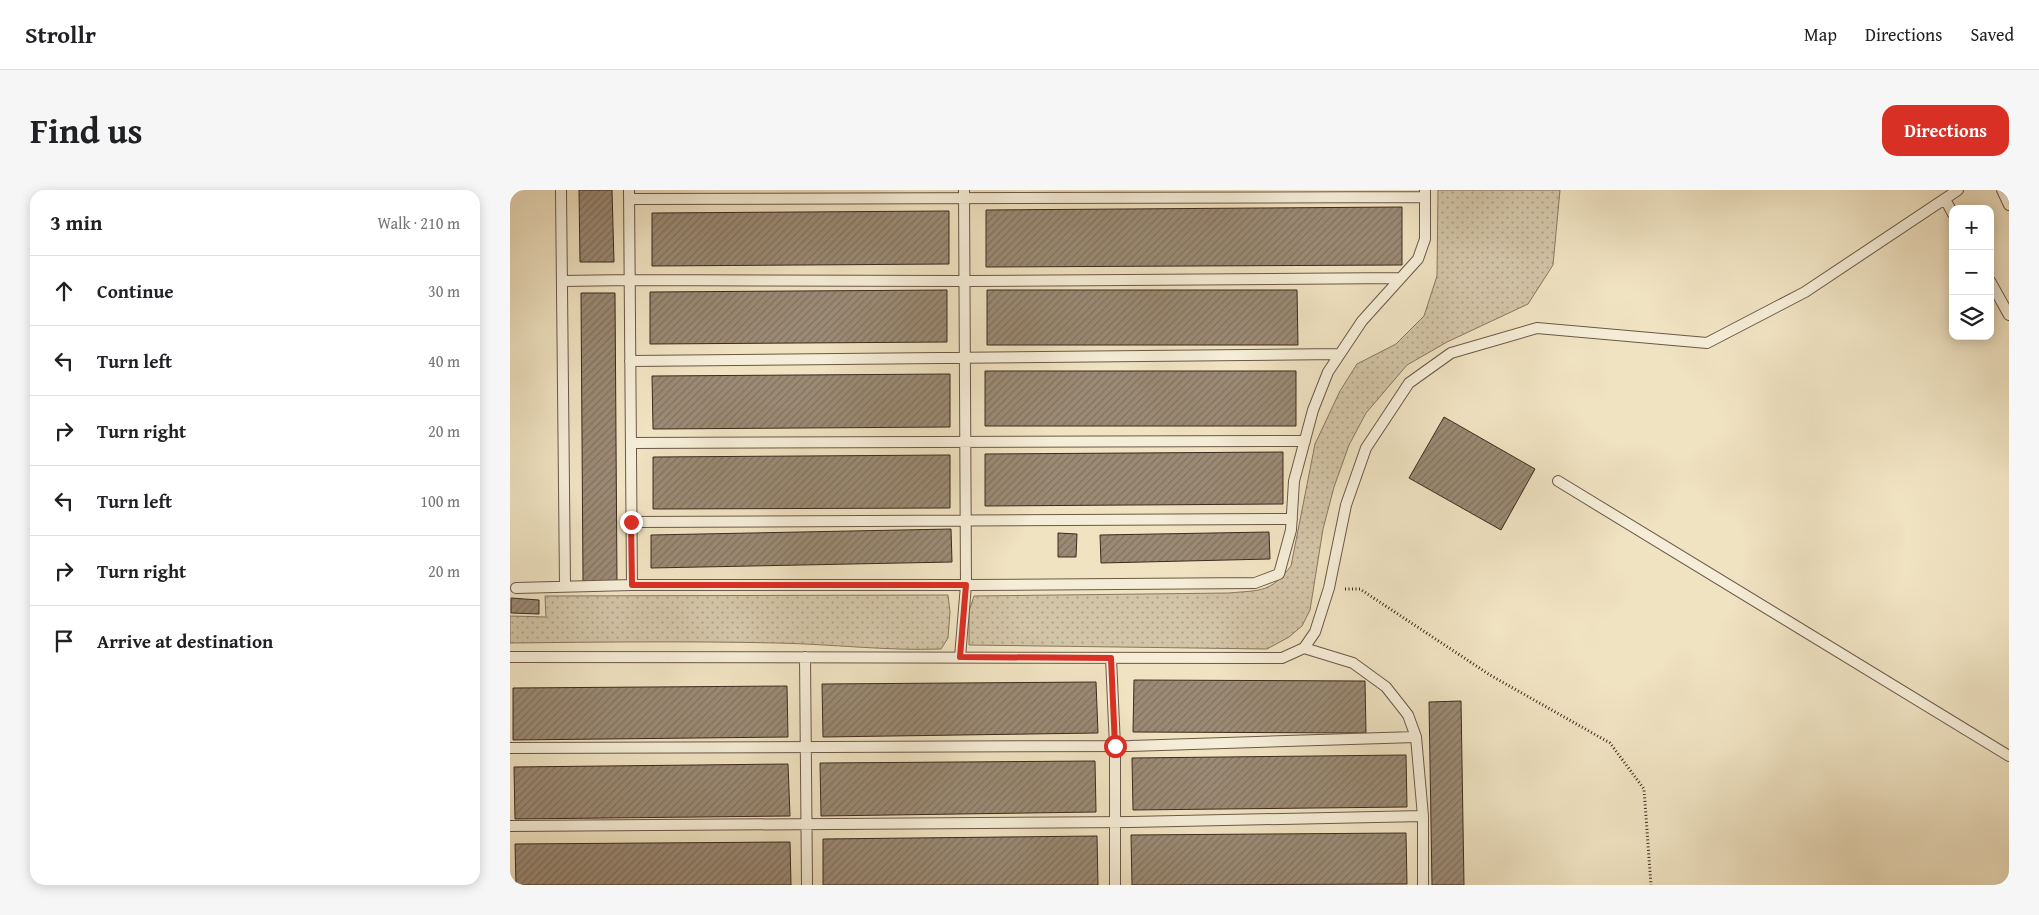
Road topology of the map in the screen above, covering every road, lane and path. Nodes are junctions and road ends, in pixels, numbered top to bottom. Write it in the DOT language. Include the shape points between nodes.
graph roads {
  1 [pos="561,190"];
  2 [pos="1958,190"];
  3 [pos="2002,190"];
  4 [pos="629,194"];
  5 [pos="964,194"];
  6 [pos="1425,194"];
  7 [pos="1945,200"];
  8 [pos="2009,205"];
  9 [pos="1949,207"];
  10 [pos="1400,278"];
  11 [pos="630,280"];
  12 [pos="562,281"];
  13 [pos="965,281"];
  14 [pos="1994,288"];
  15 [pos="2009,315"];
  16 [pos="1340,354"];
  17 [pos="965,357"];
  18 [pos="630,361"];
  19 [pos="966,441"];
  20 [pos="1305,441"];
  21 [pos="631,443"];
  22 [pos="1558,481"];
  23 [pos="1292,519"];
  24 [pos="966,520"];
  25 [pos="631,522"];
  26 [pos="632,585"];
  27 [pos="966,585"];
  28 [pos="565,586"];
  29 [pos="516,588"];
  30 [pos="1329,588"];
  31 [pos="1304,648"];
  32 [pos="510,657"];
  33 [pos="805,657"];
  34 [pos="960,657"];
  35 [pos="1111,658"];
  36 [pos="1416,737"];
  37 [pos="805,746"];
  38 [pos="1115,746"];
  39 [pos="510,748"];
  40 [pos="2009,756"];
  41 [pos="1423,816"];
  42 [pos="1116,822"];
  43 [pos="806,823"];
  44 [pos="510,826"];
  45 [pos="807,885"];
  46 [pos="1115,885"];
  47 [pos="1423,885"];
  48 [pos="1651,885"];
  1 -- 12 [label="lane"];
  2 -- 7 [label="lane"];
  3 -- 8 [label="lane"];
  4 -- 5 [label="lane"];
  4 -- 11 [label="lane"];
  5 -- 6 [label="lane"];
  5 -- 13 [label="lane"];
  6 -- 10 [label="lane" via="1425,239 1418,258"];
  7 -- 9 [label="lane"];
  7 -- 30 [label="lane" via="1805,292 1707,343 1537,328 1451,354 1409,383 1366,448 1346,505"];
  10 -- 13 [label="lane"];
  10 -- 16 [label="lane" via="1362,321"];
  11 -- 12 [label="lane"];
  11 -- 13 [label="lane"];
  11 -- 18 [label="lane"];
  12 -- 28 [label="lane"];
  13 -- 17 [label="lane"];
  14 -- 15 [label="lane"];
  16 -- 17 [label="lane"];
  16 -- 20 [label="lane" via="1328,372"];
  17 -- 18 [label="lane"];
  17 -- 19 [label="lane"];
  18 -- 21 [label="lane"];
  19 -- 20 [label="lane"];
  19 -- 21 [label="lane"];
  19 -- 24 [label="lane"];
  20 -- 23 [label="lane" via="1294,481"];
  21 -- 25 [label="lane"];
  22 -- 40 [label="lane"];
  23 -- 24 [label="lane"];
  23 -- 27 [label="lane" via="1279,574 1256,583"];
  24 -- 25 [label="lane"];
  24 -- 27 [label="lane"];
  25 -- 26 [label="lane"];
  26 -- 27 [label="lane"];
  26 -- 28 [label="lane"];
  27 -- 34 [label="lane"];
  28 -- 29 [label="lane"];
  30 -- 31 [label="lane" via="1315,632"];
  30 -- 48 [label="path" via="1360,589 1490,675 1610,743 1644,789"];
  31 -- 35 [label="lane" via="1282,658"];
  31 -- 36 [label="lane" via="1353,663 1386,687 1408,715"];
  32 -- 33 [label="lane"];
  33 -- 34 [label="lane"];
  33 -- 37 [label="lane"];
  34 -- 35 [label="lane"];
  35 -- 38 [label="lane"];
  36 -- 38 [label="lane"];
  36 -- 41 [label="lane"];
  37 -- 38 [label="lane"];
  37 -- 39 [label="lane"];
  37 -- 43 [label="lane"];
  38 -- 42 [label="lane"];
  41 -- 42 [label="lane"];
  41 -- 47 [label="lane"];
  42 -- 43 [label="lane"];
  42 -- 46 [label="lane"];
  43 -- 44 [label="lane"];
  43 -- 45 [label="lane"];
}
